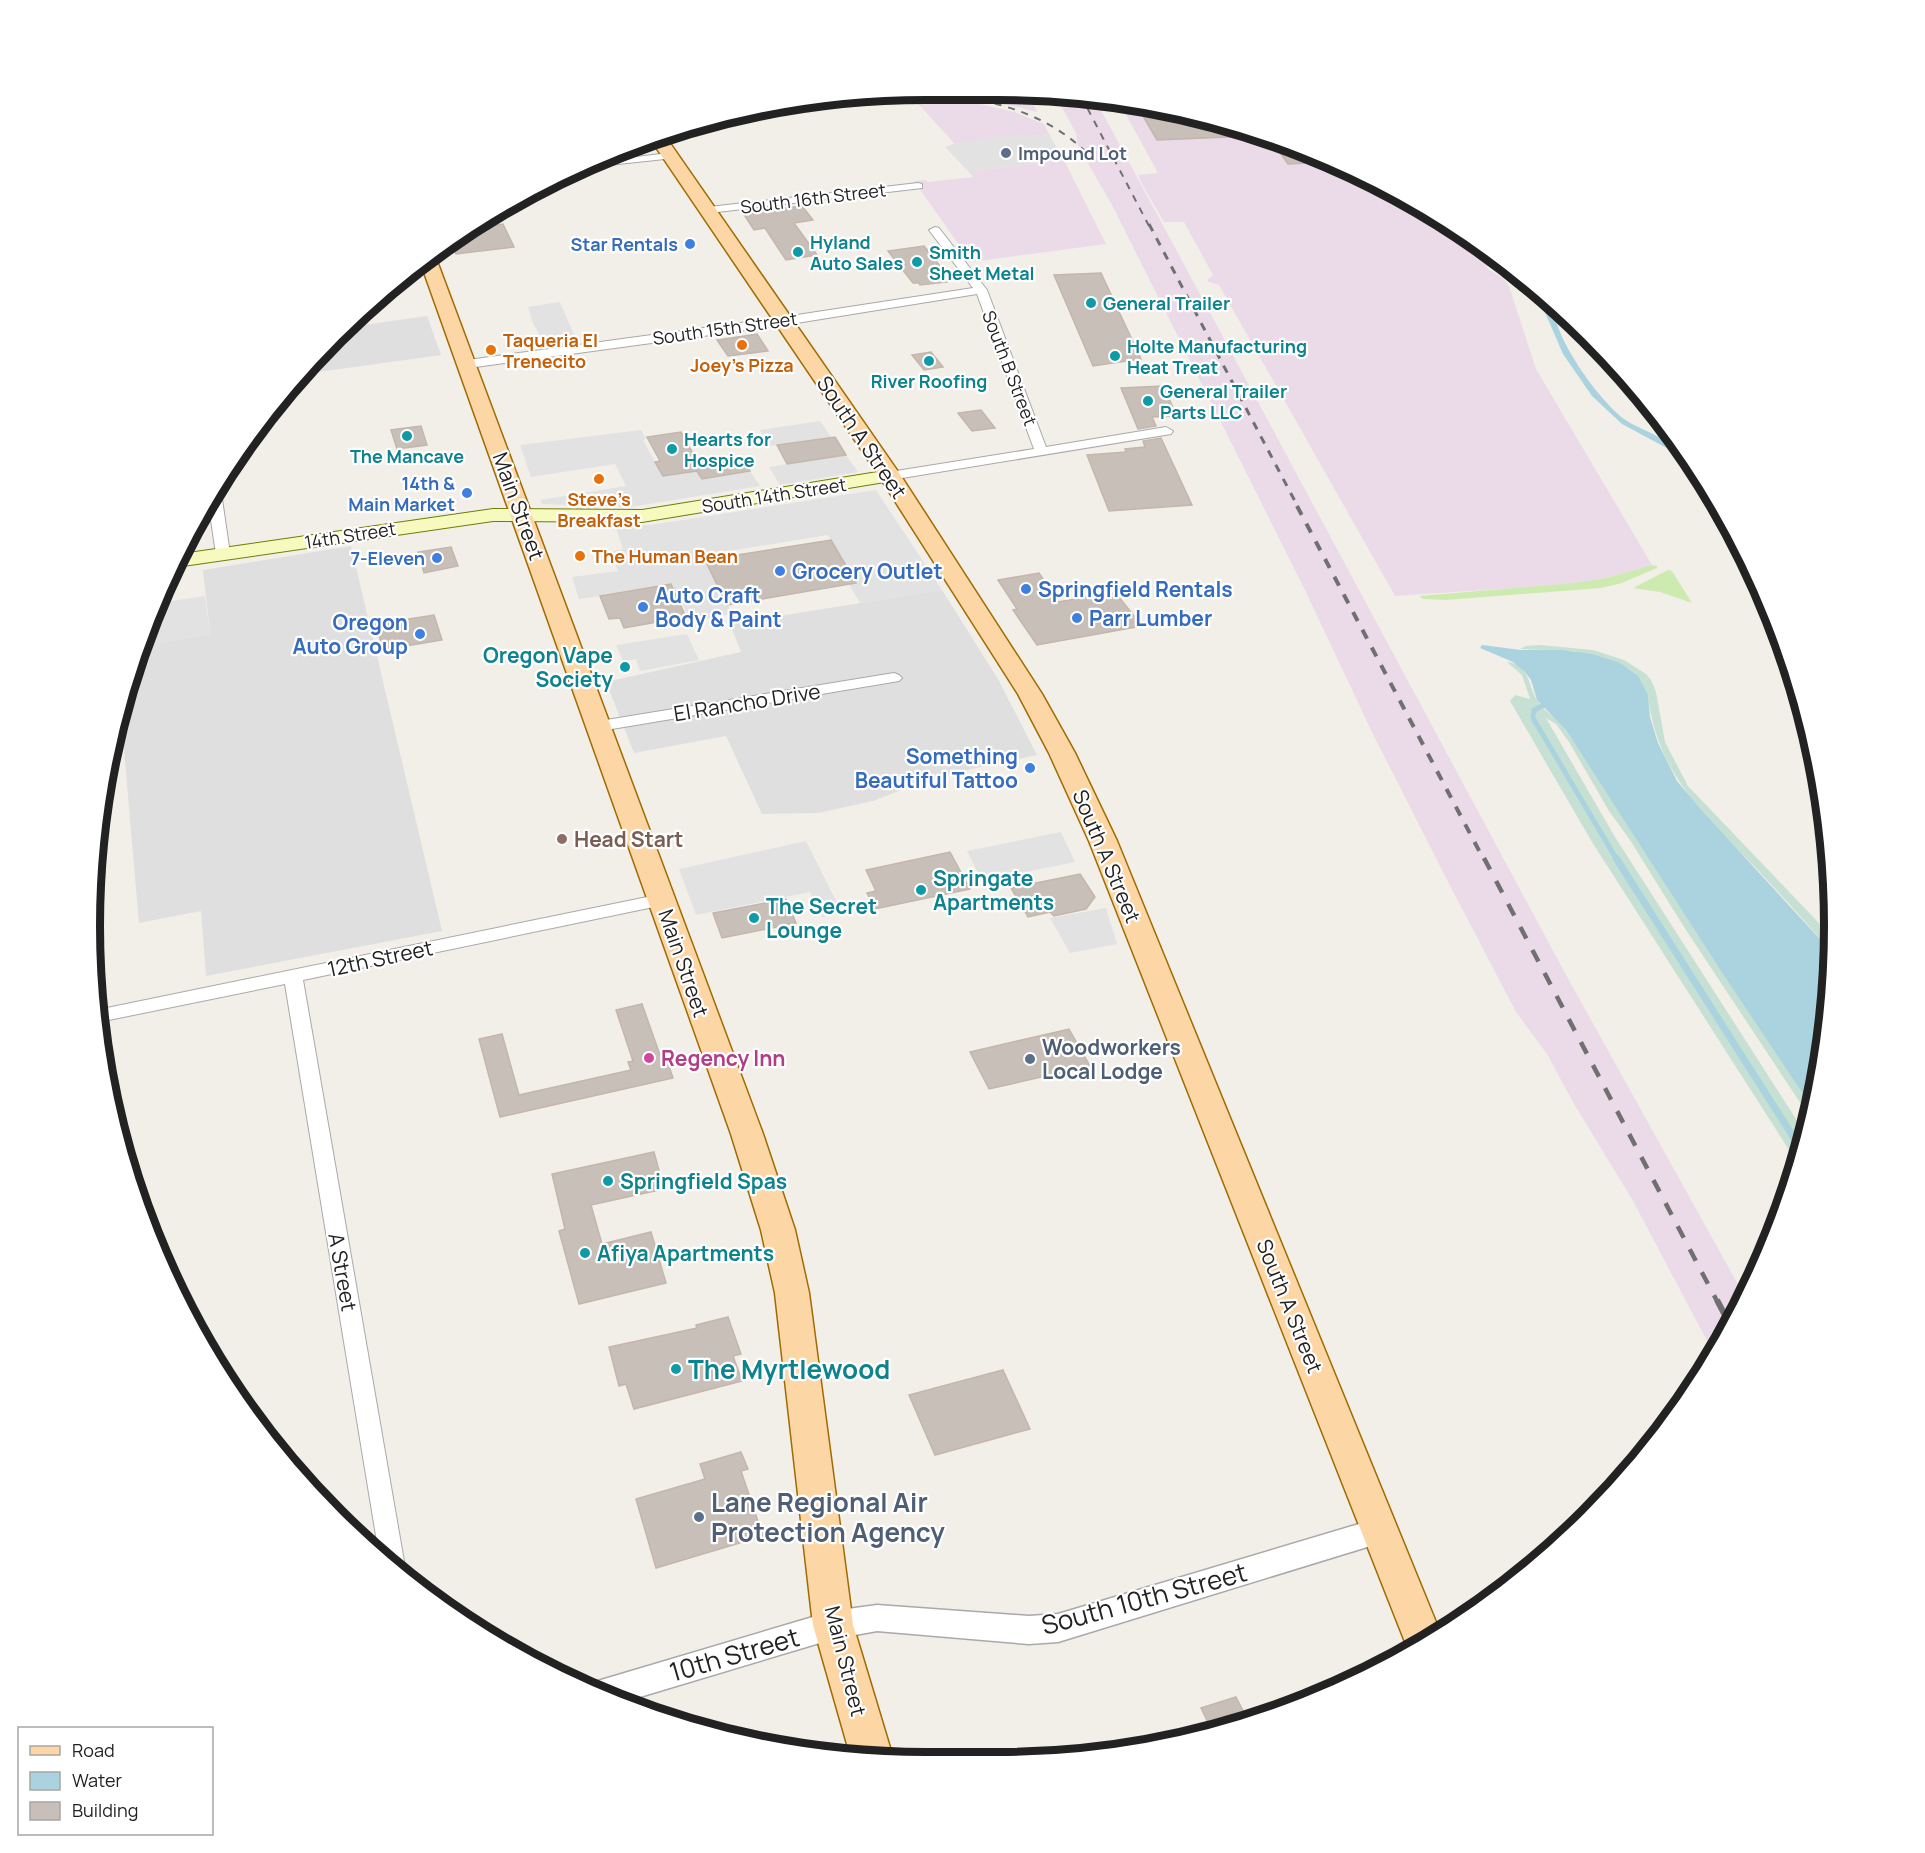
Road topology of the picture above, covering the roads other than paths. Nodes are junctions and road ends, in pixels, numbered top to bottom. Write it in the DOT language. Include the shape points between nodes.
graph roads {
  1 [pos="664,147"];
  2 [pos="633,154"];
  3 [pos="918,186"];
  4 [pos="709,210"];
  5 [pos="935,230"];
  6 [pos="426,270"];
  7 [pos="981,290"];
  8 [pos="784,321"];
  9 [pos="468,363"];
  10 [pos="1166,431"];
  11 [pos="1041,450"];
  12 [pos="890,476"];
  13 [pos="216,505"];
  14 [pos="522,515"];
  15 [pos="223,554"];
  16 [pos="187,560"];
  17 [pos="894,678"];
  18 [pos="600,726"];
  19 [pos="662,900"];
  20 [pos="293,976"];
  21 [pos="106,1014"];
  22 [pos="1379,1531"];
  23 [pos="391,1555"];
  24 [pos="833,1626"];
  25 [pos="1422,1635"];
  26 [pos="612,1691"];
  27 [pos="870,1751"];
  1 -- 2 [label="street"];
  1 -- 4 [label="main road, South A Street"];
  3 -- 4 [label="street, South 16th Street"];
  4 -- 8 [label="main road, South A Street"];
  5 -- 7 [label="street, South B Street"];
  6 -- 9 [label="main road, Main Street"];
  7 -- 8 [label="street, South 15th Street"];
  7 -- 11 [label="street, South B Street"];
  8 -- 9 [label="street, South 15th Street"];
  8 -- 12 [label="main road, South A Street"];
  9 -- 14 [label="main road, Main Street"];
  10 -- 11 [label="street, South 14th Street"];
  11 -- 12 [label="street, South 14th Street"];
  12 -- 14 [label="main road, South 14th Street" via="642,516"];
  12 -- 22 [label="main road, South A Street" via="1030,694 1062,753 1103,842"];
  13 -- 15 [label="street"];
  14 -- 15 [label="main road, 14th Street" via="444,521"];
  14 -- 18 [label="main road, Main Street"];
  15 -- 16 [label="main road, 14th Street"];
  17 -- 18 [label="street, El Rancho Drive"];
  18 -- 19 [label="main road, Main Street"];
  19 -- 20 [label="street, 12th Street"];
  19 -- 24 [label="main road, Main Street" via="753,1149 778,1230 804,1372"];
  20 -- 21 [label="street, 12th Street"];
  20 -- 23 [label="street, A Street"];
  22 -- 24 [label="street, South 10th Street" via="1058,1628 1029,1630 877,1618"];
  22 -- 25 [label="main road, South A Street"];
  24 -- 26 [label="street, 10th Street"];
  24 -- 27 [label="main road, Main Street"];
}
